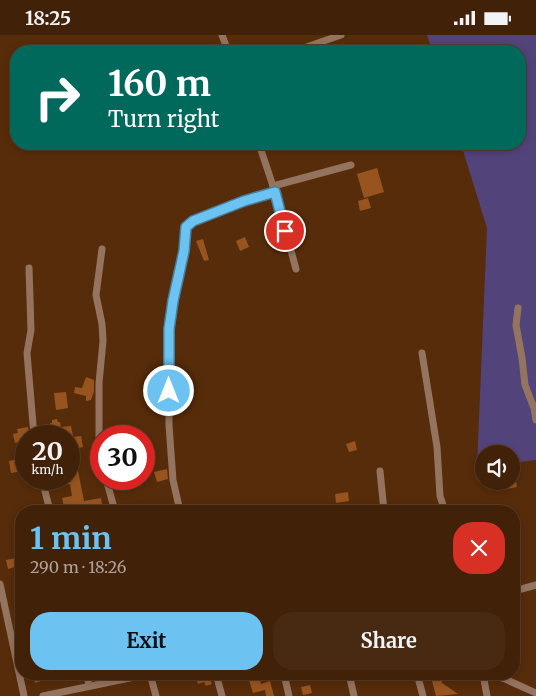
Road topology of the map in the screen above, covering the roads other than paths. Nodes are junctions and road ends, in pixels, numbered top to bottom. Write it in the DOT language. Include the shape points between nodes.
graph roads {
  1 [pos="341,35"];
  2 [pos="312,45"];
  3 [pos="260,150"];
  4 [pos="351,165"];
  5 [pos="274,189"];
  6 [pos="102,249"];
  7 [pos="29,267"];
  8 [pos="296,269"];
  9 [pos="518,308"];
  10 [pos="422,353"];
  11 [pos="536,420"];
  12 [pos="33,425"];
  13 [pos="99,425"];
  14 [pos="380,471"];
  15 [pos="45,490"];
  16 [pos="109,490"];
  17 [pos="48,505"];
  18 [pos="113,505"];
  19 [pos="179,505"];
  20 [pos="383,505"];
  21 [pos="443,505"];
  22 [pos="0,584"];
  23 [pos="536,585"];
  24 [pos="520,589"];
  25 [pos="15,654"];
  26 [pos="21,680"];
  27 [pos="88,680"];
  28 [pos="119,680"];
  29 [pos="151,680"];
  30 [pos="218,680"];
  31 [pos="285,680"];
  32 [pos="351,680"];
  33 [pos="419,680"];
  34 [pos="484,680"];
  35 [pos="506,680"];
  36 [pos="89,686"];
  37 [pos="536,693"];
  38 [pos="24,696"];
  39 [pos="43,696"];
  40 [pos="156,696"];
  41 [pos="222,696"];
  42 [pos="289,696"];
  43 [pos="354,696"];
  44 [pos="423,696"];
  45 [pos="487,696"];
  1 -- 2 [label="street"];
  3 -- 5 [label="street"];
  4 -- 5 [label="street"];
  5 -- 8 [label="street"];
  5 -- 19 [label="street" via="193,221 186,227 169,329 169,425 173,480"];
  6 -- 13 [label="street" via="96,295 102,324"];
  7 -- 12 [label="street" via="31,330 27,353"];
  9 -- 11 [label="street" via="516,325 525,385"];
  10 -- 21 [label="street"];
  14 -- 20 [label="street"];
  15 -- 17 [label="street"];
  16 -- 18 [label="street"];
  22 -- 25 [label="street"];
  23 -- 24 [label="street"];
  26 -- 38 [label="street"];
  27 -- 36 [label="street"];
  28 -- 36 [label="street"];
  29 -- 40 [label="street"];
  30 -- 41 [label="street"];
  31 -- 42 [label="street"];
  32 -- 43 [label="street"];
  33 -- 44 [label="street"];
  34 -- 45 [label="street"];
  35 -- 37 [label="street"];
  36 -- 39 [label="street"];
}
